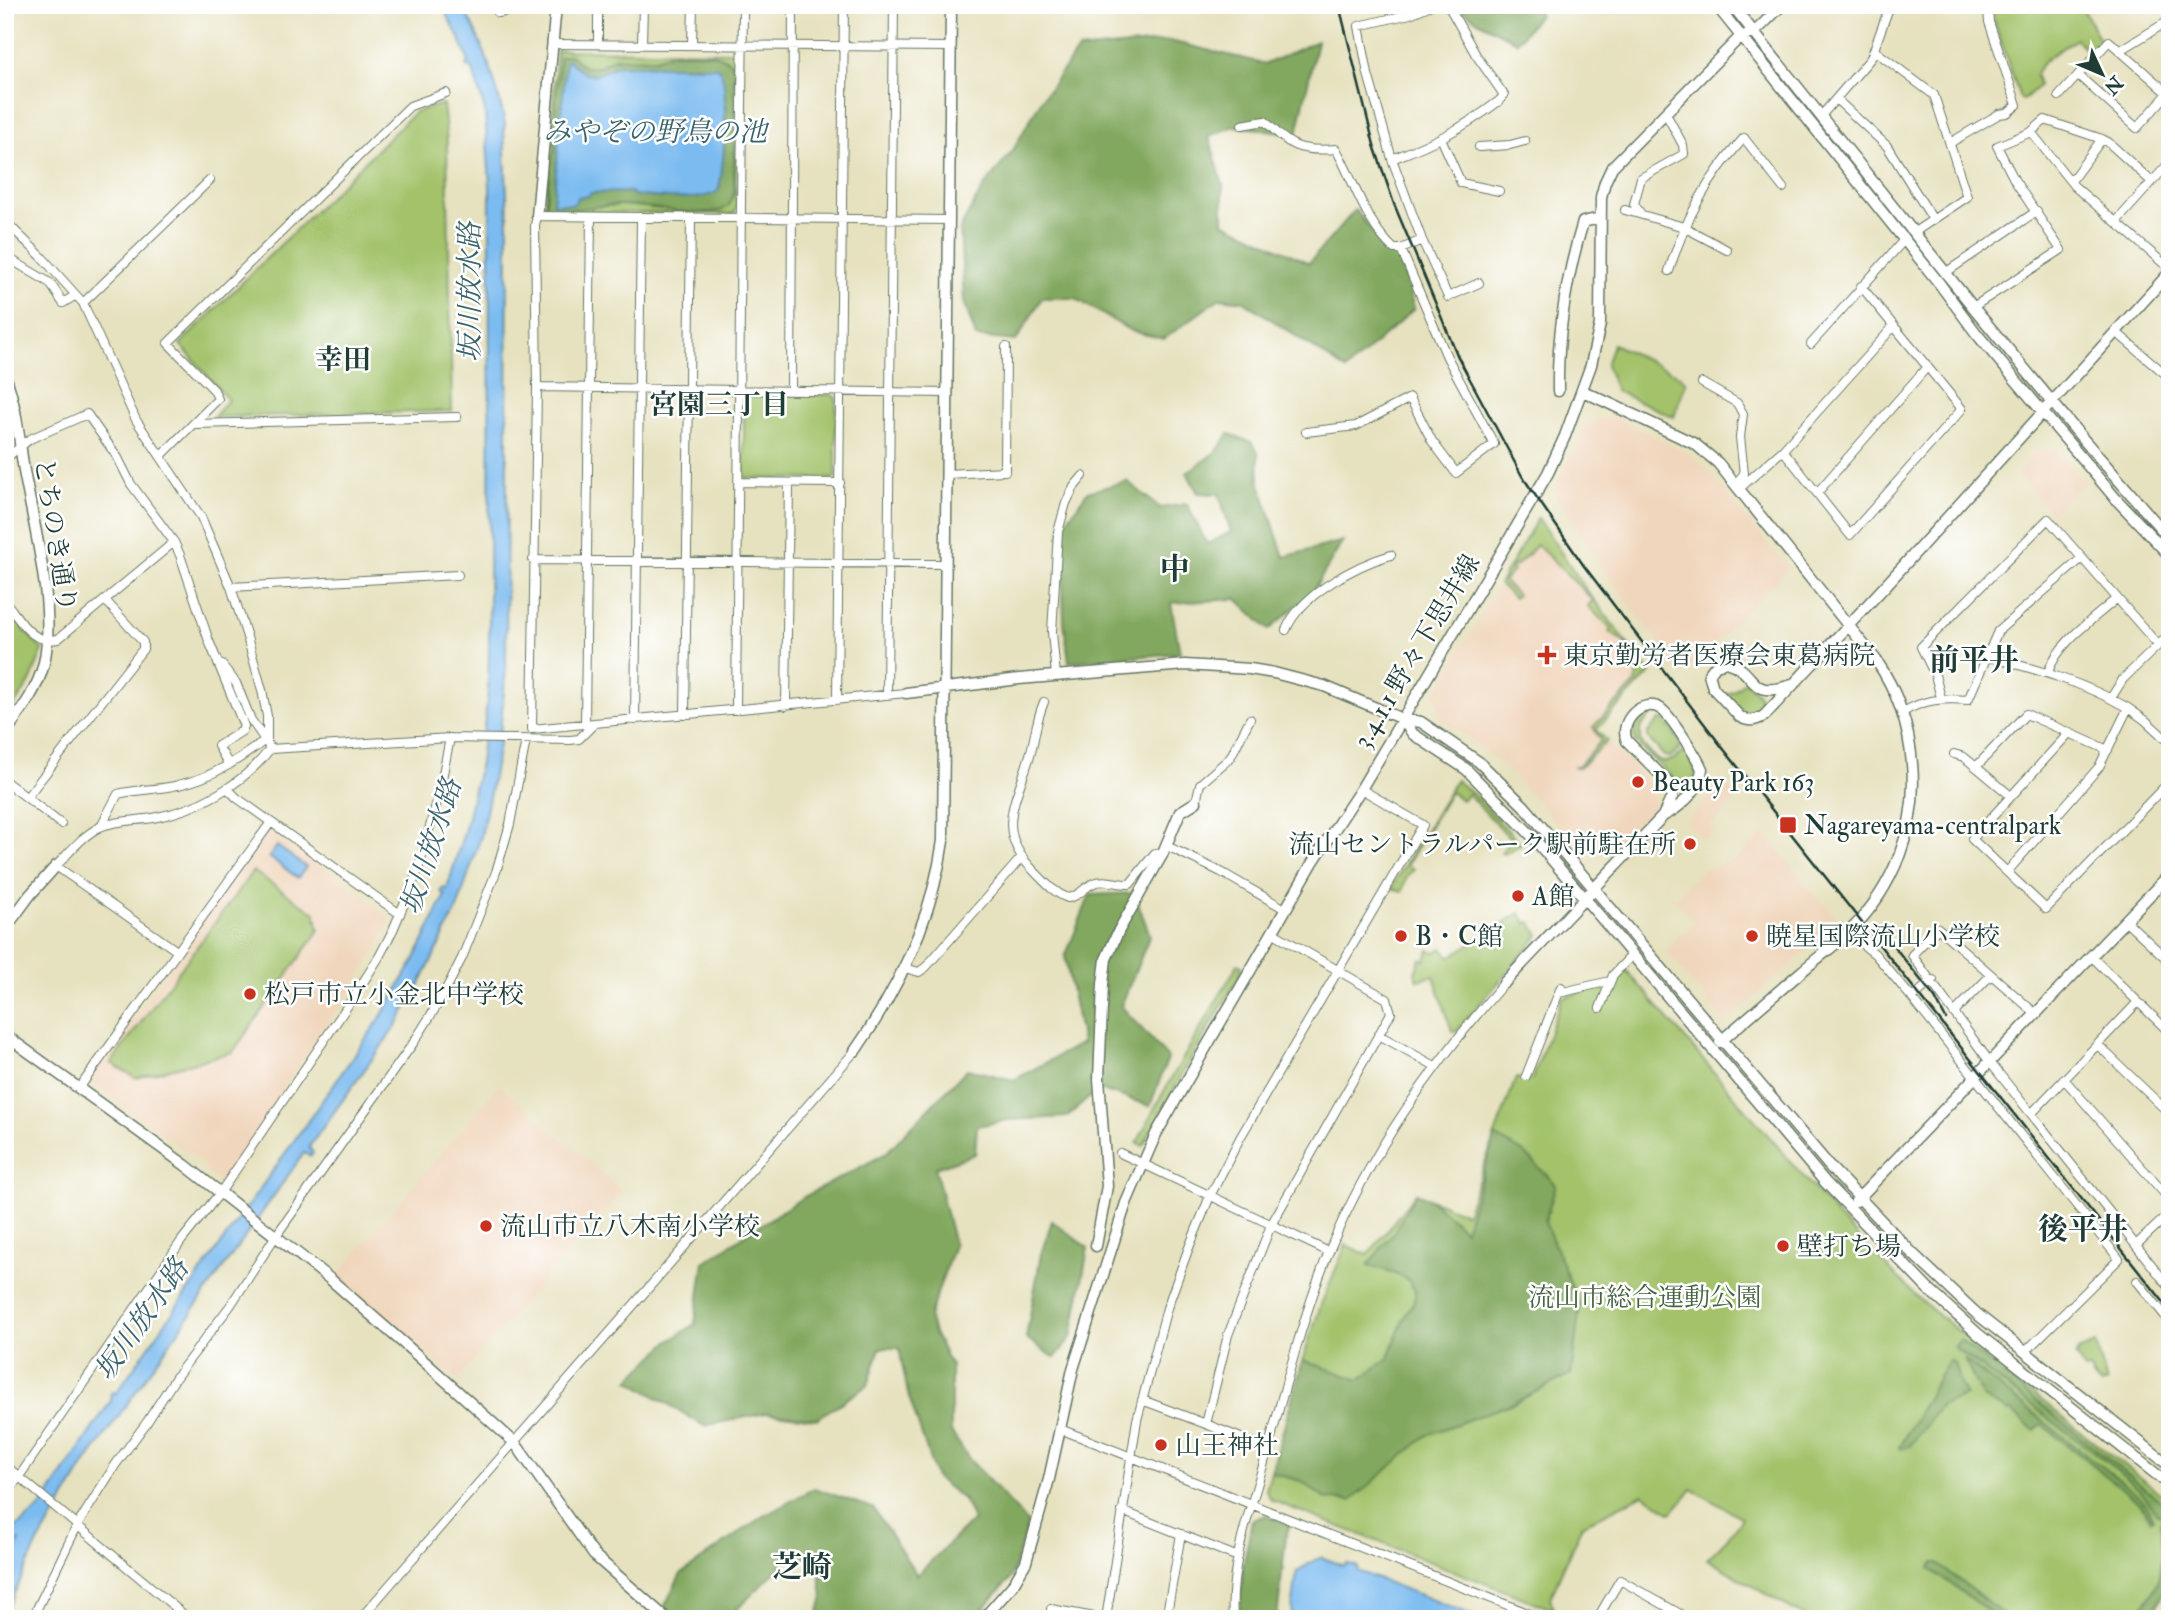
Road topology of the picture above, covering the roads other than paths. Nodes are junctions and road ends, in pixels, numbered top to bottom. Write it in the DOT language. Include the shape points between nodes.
graph roads {
  1 [pos="548,5"];
  2 [pos="556,5"];
  3 [pos="598,5"];
  4 [pos="643,5"];
  5 [pos="693,5"];
  6 [pos="743,5"];
  7 [pos="793,5"];
  8 [pos="844,5"];
  9 [pos="894,5"];
  10 [pos="951,5"];
  11 [pos="1431,5"];
  12 [pos="1448,5"];
  13 [pos="1716,5"];
  14 [pos="1732,5"];
  15 [pos="1782,5"];
  16 [pos="1890,5"];
  17 [pos="1990,5"];
  18 [pos="498,13"];
  19 [pos="2170,20"];
  20 [pos="1755,32"];
  21 [pos="1740,37"];
  22 [pos="552,44"];
  23 [pos="598,44"];
  24 [pos="642,44"];
  25 [pos="692,44"];
  26 [pos="793,45"];
  27 [pos="743,46"];
  28 [pos="844,46"];
  29 [pos="894,46"];
  30 [pos="951,47"];
  31 [pos="2121,50"];
  32 [pos="1875,51"];
  33 [pos="2078,75"];
  34 [pos="446,93"];
  35 [pos="2169,93"];
  36 [pos="2059,96"];
  37 [pos="1836,99"];
  38 [pos="1665,113"];
  39 [pos="1821,116"];
  40 [pos="1242,125"];
  41 [pos="2031,132"];
  42 [pos="1441,138"];
  43 [pos="2102,139"];
  44 [pos="1525,141"];
  45 [pos="1950,143"];
  46 [pos="1479,147"];
  47 [pos="1392,159"];
  48 [pos="2170,162"];
  49 [pos="210,180"];
  50 [pos="2071,181"];
  51 [pos="2152,182"];
  52 [pos="1783,188"];
  53 [pos="1499,191"];
  54 [pos="1625,210"];
  55 [pos="2037,211"];
  56 [pos="1641,214"];
  57 [pos="537,216"];
  58 [pos="591,217"];
  59 [pos="641,217"];
  60 [pos="691,218"];
  61 [pos="742,218"];
  62 [pos="792,218"];
  63 [pos="1600,218"];
  64 [pos="1932,218"];
  65 [pos="843,219"];
  66 [pos="893,220"];
  67 [pos="949,220"];
  68 [pos="5,221"];
  69 [pos="2116,222"];
  70 [pos="1684,227"];
  71 [pos="1908,236"];
  72 [pos="1422,240"];
  73 [pos="1401,249"];
  74 [pos="1727,250"];
  75 [pos="5,256"];
  76 [pos="2170,270"];
  77 [pos="1669,271"];
  78 [pos="1945,274"];
  79 [pos="1479,283"];
  80 [pos="1861,286"];
  81 [pos="76,295"];
  82 [pos="83,303"];
  83 [pos="1973,307"];
  84 [pos="1894,326"];
  85 [pos="2116,332"];
  86 [pos="1811,344"];
  87 [pos="1006,347"];
  88 [pos="1927,367"];
  89 [pos="5,376"];
  90 [pos="2169,376"];
  91 [pos="1702,383"];
  92 [pos="537,387"];
  93 [pos="589,388"];
  94 [pos="640,388"];
  95 [pos="689,389"];
  96 [pos="740,390"];
  97 [pos="791,391"];
  98 [pos="841,391"];
  99 [pos="1558,391"];
  100 [pos="1583,391"];
  101 [pos="891,392"];
  102 [pos="947,393"];
  103 [pos="2052,402"];
  104 [pos="2042,413"];
  105 [pos="457,416"];
  106 [pos="194,424"];
  107 [pos="1306,432"];
  108 [pos="20,445"];
  109 [pos="1783,450"];
  110 [pos="161,456"];
  111 [pos="5,458"];
  112 [pos="946,474"];
  113 [pos="1083,476"];
  114 [pos="739,482"];
  115 [pos="840,483"];
  116 [pos="789,484"];
  117 [pos="1738,485"];
  118 [pos="1817,493"];
  119 [pos="2170,539"];
  120 [pos="174,541"];
  121 [pos="1391,555"];
  122 [pos="2170,556"];
  123 [pos="2082,558"];
  124 [pos="533,560"];
  125 [pos="586,561"];
  126 [pos="636,561"];
  127 [pos="687,561"];
  128 [pos="738,562"];
  129 [pos="789,563"];
  130 [pos="838,563"];
  131 [pos="888,563"];
  132 [pos="946,564"];
  133 [pos="458,575"];
  134 [pos="231,587"];
  135 [pos="2117,598"];
  136 [pos="105,600"];
  137 [pos="5,601"];
  138 [pos="1848,625"];
  139 [pos="1286,630"];
  140 [pos="2170,634"];
  141 [pos="47,641"];
  142 [pos="2158,645"];
  143 [pos="215,656"];
  144 [pos="1986,656"];
  145 [pos="2048,672"];
  146 [pos="1056,676"];
  147 [pos="1793,685"];
  148 [pos="1760,688"];
  149 [pos="945,690"];
  150 [pos="906,693"];
  151 [pos="887,695"];
  152 [pos="1941,698"];
  153 [pos="2111,698"];
  154 [pos="837,700"];
  155 [pos="1044,702"];
  156 [pos="786,706"];
  157 [pos="2128,708"];
  158 [pos="736,710"];
  159 [pos="1769,711"];
  160 [pos="1903,712"];
  161 [pos="685,715"];
  162 [pos="1250,719"];
  163 [pos="1402,719"];
  164 [pos="635,720"];
  165 [pos="590,724"];
  166 [pos="5,733"];
  167 [pos="2069,733"];
  168 [pos="452,738"];
  169 [pos="521,740"];
  170 [pos="2170,743"];
  171 [pos="268,744"];
  172 [pos="2108,750"];
  173 [pos="1954,754"];
  174 [pos="229,765"];
  175 [pos="1976,767"];
  176 [pos="5,781"];
  177 [pos="2170,781"];
  178 [pos="1698,785"];
  179 [pos="227,788"];
  180 [pos="1361,789"];
  181 [pos="1672,789"];
  182 [pos="2011,796"];
  183 [pos="27,797"];
  184 [pos="1196,802"];
  185 [pos="1662,816"];
  186 [pos="271,822"];
  187 [pos="61,824"];
  188 [pos="101,826"];
  189 [pos="1165,850"];
  190 [pos="1021,858"];
  191 [pos="56,866"];
  192 [pos="2007,872"];
  193 [pos="2170,874"];
  194 [pos="1594,887"];
  195 [pos="1583,898"];
  196 [pos="1285,909"];
  197 [pos="400,914"];
  198 [pos="2125,920"];
  199 [pos="5,929"];
  200 [pos="1272,932"];
  201 [pos="1848,933"];
  202 [pos="177,951"];
  203 [pos="1632,955"];
  204 [pos="2091,956"];
  205 [pos="2170,962"];
  206 [pos="905,968"];
  207 [pos="1339,970"];
  208 [pos="1991,975"];
  209 [pos="1933,980"];
  210 [pos="1610,981"];
  211 [pos="1504,983"];
  212 [pos="1912,998"];
  213 [pos="2138,1002"];
  214 [pos="1600,1008"];
  215 [pos="1955,1012"];
  216 [pos="2035,1013"];
  217 [pos="2170,1032"];
  218 [pos="5,1035"];
  219 [pos="1379,1035"];
  220 [pos="1723,1039"];
  221 [pos="2098,1045"];
  222 [pos="1712,1049"];
  223 [pos="855,1051"];
  224 [pos="1989,1061"];
  225 [pos="1435,1066"];
  226 [pos="1525,1076"];
  227 [pos="1973,1078"];
  228 [pos="2064,1079"];
  229 [pos="80,1087"];
  230 [pos="2032,1113"];
  231 [pos="2170,1114"];
  232 [pos="1120,1153"];
  233 [pos="1142,1163"];
  234 [pos="222,1195"];
  235 [pos="1210,1196"];
  236 [pos="1859,1198"];
  237 [pos="2170,1200"];
  238 [pos="1848,1208"];
  239 [pos="2170,1213"];
  240 [pos="1271,1225"];
  241 [pos="2122,1227"];
  242 [pos="273,1234"];
  243 [pos="2104,1241"];
  244 [pos="2136,1245"];
  245 [pos="1096,1246"];
  246 [pos="1329,1252"];
  247 [pos="2137,1281"];
  248 [pos="2170,1288"];
  249 [pos="2170,1322"];
  250 [pos="2025,1352"];
  251 [pos="1142,1400"];
  252 [pos="1206,1424"];
  253 [pos="1060,1429"];
  254 [pos="515,1443"];
  255 [pos="1268,1449"];
  256 [pos="1131,1457"];
  257 [pos="5,1465"];
  258 [pos="2170,1466"];
  259 [pos="23,1479"];
  260 [pos="2170,1486"];
  261 [pos="5,1497"];
  262 [pos="1252,1504"];
  263 [pos="1122,1511"];
  264 [pos="78,1524"];
  265 [pos="1181,1534"];
  266 [pos="1238,1557"];
  267 [pos="1051,1609"];
  268 [pos="32,1619"];
  269 [pos="189,1619"];
  270 [pos="360,1619"];
  271 [pos="667,1619"];
  272 [pos="983,1619"];
  273 [pos="1105,1619"];
  274 [pos="1166,1619"];
  275 [pos="1233,1619"];
  276 [pos="1543,1619"];
  277 [pos="1597,1619"];
  278 [pos="1689,1619"];
  1 -- 18 [label="street"];
  2 -- 22 [label="street"];
  3 -- 23 [label="street"];
  4 -- 24 [label="street"];
  5 -- 25 [label="street"];
  6 -- 27 [label="street"];
  7 -- 26 [label="street"];
  8 -- 28 [label="street"];
  9 -- 29 [label="street"];
  10 -- 30 [label="street"];
  11 -- 47 [label="street" via="1359,26"];
  12 -- 42 [label="street" via="1504,95"];
  13 -- 21 [label="street"];
  14 -- 20 [label="street"];
  15 -- 20 [label="street"];
  16 -- 32 [label="street"];
  17 -- 45 [label="street" via="1989,22 2017,105"];
  19 -- 31 [label="street"];
  20 -- 21 [label="street"];
  20 -- 39 [label="street"];
  21 -- 38 [label="street, 3.4.1.1 野々下思井線"];
  21 -- 71 [label="street"];
  22 -- 23 [label="street"];
  22 -- 57 [label="street"];
  23 -- 24 [label="street"];
  24 -- 25 [label="street"];
  25 -- 27 [label="street"];
  26 -- 27 [label="street"];
  26 -- 28 [label="street"];
  26 -- 62 [label="street"];
  27 -- 61 [label="street"];
  28 -- 29 [label="street"];
  28 -- 65 [label="street"];
  29 -- 30 [label="street"];
  29 -- 66 [label="street"];
  30 -- 67 [label="street"];
  31 -- 33 [label="street" via="2109,41"];
  31 -- 35 [label="street"];
  32 -- 37 [label="street"];
  32 -- 45 [label="street" via="1934,95"];
  33 -- 35 [label="street" via="2137,128"];
  33 -- 36 [label="street"];
  34 -- 106 [label="street" via="411,106 168,343 218,398"];
  37 -- 39 [label="street"];
  37 -- 64 [label="street" via="1887,146"];
  38 -- 56 [label="street" via="1684,154 1641,178 1634,204"];
  38 -- 63 [label="street, 3.4.1.1 野々下思井線" via="1612,167 1601,197"];
  39 -- 71 [label="street"];
  40 -- 73 [label="street" via="1265,121 1295,147 1336,149 1386,242"];
  41 -- 43 [label="street" via="2045,120"];
  41 -- 50 [label="street"];
  41 -- 55 [label="street" via="1997,146"];
  42 -- 47 [label="street"];
  42 -- 53 [label="street" via="1461,183"];
  43 -- 50 [label="street"];
  43 -- 51 [label="street"];
  44 -- 46 [label="street"];
  45 -- 64 [label="street" via="1967,197"];
  47 -- 72 [label="street"];
  48 -- 51 [label="street"];
  49 -- 82 [label="street"];
  50 -- 69 [label="street"];
  51 -- 69 [label="street"];
  52 -- 70 [label="street" via="1744,138 1717,169"];
  54 -- 56 [label="street"];
  55 -- 78 [label="street"];
  55 -- 83 [label="street" via="2061,250"];
  56 -- 70 [label="street"];
  57 -- 58 [label="street"];
  57 -- 92 [label="street"];
  58 -- 59 [label="street"];
  58 -- 93 [label="street"];
  59 -- 60 [label="street"];
  59 -- 94 [label="street"];
  60 -- 61 [label="street"];
  60 -- 95 [label="street"];
  61 -- 62 [label="street"];
  61 -- 96 [label="street"];
  62 -- 65 [label="street"];
  62 -- 97 [label="street"];
  63 -- 99 [label="street" via="1583,222 1568,272 1558,348"];
  63 -- 100 [label="street, 3.4.1.1 野々下思井線" via="1600,324"];
  64 -- 71 [label="street"];
  65 -- 66 [label="street"];
  65 -- 98 [label="street"];
  66 -- 67 [label="street"];
  66 -- 101 [label="street"];
  67 -- 102 [label="street"];
  68 -- 81 [label="street"];
  69 -- 76 [label="street"];
  70 -- 74 [label="street"];
  70 -- 77 [label="street"];
  71 -- 78 [label="street"];
  71 -- 80 [label="street"];
  71 -- 104 [label="street" via="1976,333"];
  72 -- 73 [label="street"];
  72 -- 79 [label="street" via="1448,297"];
  73 -- 107 [label="street" via="1447,357 1494,444 1456,473 1432,441 1410,398 1356,426"];
  75 -- 81 [label="street" via="50,283 63,303"];
  76 -- 85 [label="street"];
  78 -- 83 [label="street"];
  80 -- 84 [label="street"];
  80 -- 86 [label="street"];
  81 -- 82 [label="street"];
  82 -- 110 [label="street" via="136,420"];
  83 -- 103 [label="street"];
  84 -- 88 [label="street"];
  84 -- 109 [label="street"];
  85 -- 90 [label="street"];
  85 -- 103 [label="street"];
  87 -- 112 [label="street" via="1005,471"];
  88 -- 118 [label="street"];
  88 -- 118 [label="street" via="1962,409 1850,535"];
  89 -- 108 [label="street, とちのき通り"];
  91 -- 117 [label="street" via="1737,403 1743,414 1744,474"];
  92 -- 93 [label="street"];
  92 -- 124 [label="street"];
  93 -- 94 [label="street"];
  93 -- 125 [label="street"];
  94 -- 95 [label="street"];
  94 -- 126 [label="street"];
  95 -- 96 [label="street"];
  95 -- 127 [label="street"];
  96 -- 97 [label="street"];
  96 -- 114 [label="street"];
  97 -- 98 [label="street"];
  98 -- 101 [label="street"];
  98 -- 115 [label="street"];
  100 -- 117 [label="street" via="1695,444"];
  100 -- 163 [label="street, 3.4.1.1 野々下思井線" via="1548,473"];
  101 -- 102 [label="street"];
  101 -- 131 [label="street"];
  102 -- 112 [label="street"];
  103 -- 104 [label="street"];
  103 -- 119 [label="street"];
  104 -- 122 [label="street"];
  104 -- 138 [label="street"];
  105 -- 106 [label="street"];
  106 -- 110 [label="street"];
  108 -- 111 [label="street"];
  108 -- 120 [label="street" via="87,414"];
  108 -- 141 [label="street, とちのき通り" via="48,612"];
  109 -- 117 [label="street"];
  109 -- 118 [label="street"];
  110 -- 134 [label="street" via="201,517"];
  112 -- 132 [label="street"];
  113 -- 146 [label="street" via="1066,503 1058,532 1052,632"];
  114 -- 116 [label="street"];
  114 -- 128 [label="street"];
  115 -- 116 [label="street"];
  115 -- 130 [label="street"];
  116 -- 129 [label="street"];
  117 -- 138 [label="street"];
  120 -- 136 [label="street"];
  120 -- 143 [label="street"];
  121 -- 139 [label="street" via="1355,569 1305,602"];
  123 -- 135 [label="street"];
  123 -- 144 [label="street" via="2004,624"];
  123 -- 152 [label="street" via="2048,519 1921,647"];
  124 -- 125 [label="street"];
  124 -- 165 [label="street" via="532,729"];
  125 -- 126 [label="street"];
  125 -- 165 [label="street"];
  126 -- 127 [label="street"];
  126 -- 164 [label="street"];
  127 -- 128 [label="street"];
  127 -- 161 [label="street"];
  128 -- 129 [label="street"];
  128 -- 158 [label="street"];
  129 -- 130 [label="street"];
  129 -- 156 [label="street"];
  130 -- 131 [label="street"];
  130 -- 154 [label="street"];
  131 -- 132 [label="street"];
  131 -- 151 [label="street"];
  132 -- 149 [label="street"];
  133 -- 134 [label="street"];
  134 -- 171 [label="street" via="262,690"];
  135 -- 142 [label="street"];
  135 -- 145 [label="street" via="2064,645"];
  136 -- 141 [label="street" via="58,639"];
  136 -- 183 [label="street" via="144,646"];
  137 -- 141 [label="street" via="33,636"];
  138 -- 147 [label="street"];
  138 -- 160 [label="street" via="1885,674"];
  140 -- 142 [label="street"];
  141 -- 166 [label="street, とちのき通り" via="37,685"];
  142 -- 153 [label="street" via="2123,679"];
  143 -- 171 [label="street" via="236,683 251,720"];
  143 -- 174 [label="street" via="244,726 218,746"];
  144 -- 145 [label="street"];
  144 -- 152 [label="street" via="1968,700"];
  145 -- 153 [label="street"];
  146 -- 149 [label="street"];
  146 -- 163 [label="street" via="1185,665 1250,668 1324,686"];
  147 -- 148 [label="street" via="1770,691"];
  147 -- 159 [label="street"];
  148 -- 159 [label="street"];
  148 -- 159 [label="street" via="1731,663 1720,663 1710,674 1713,688 1740,717 1754,720"];
  149 -- 150 [label="street"];
  149 -- 206 [label="street" via="939,869 931,904"];
  150 -- 151 [label="street"];
  151 -- 154 [label="street"];
  152 -- 160 [label="street"];
  153 -- 157 [label="street"];
  154 -- 156 [label="street"];
  155 -- 190 [label="street" via="1013,811 1012,841"];
  156 -- 158 [label="street"];
  157 -- 170 [label="street"];
  157 -- 172 [label="street"];
  158 -- 161 [label="street"];
  160 -- 201 [label="street" via="1914,783 1909,827 1885,887"];
  161 -- 164 [label="street"];
  162 -- 184 [label="street" via="1230,758 1200,783"];
  163 -- 180 [label="street, 3.4.1.1 野々下思井線"];
  163 -- 194 [label="street" via="1421,722 1479,762"];
  163 -- 195 [label="street" via="1413,734 1466,769 1490,792"];
  164 -- 165 [label="street"];
  165 -- 169 [label="street" via="579,739"];
  167 -- 172 [label="street"];
  167 -- 175 [label="street" via="2026,714"];
  167 -- 182 [label="street"];
  168 -- 169 [label="street"];
  168 -- 171 [label="street"];
  168 -- 197 [label="street" via="425,850"];
  169 -- 242 [label="street" via="510,824 462,958 414,1042"];
  171 -- 174 [label="street"];
  171 -- 179 [label="street" via="252,770"];
  172 -- 192 [label="street" via="2099,767"];
  173 -- 175 [label="street"];
  174 -- 188 [label="street" via="178,785 118,794"];
  175 -- 182 [label="street"];
  176 -- 183 [label="street"];
  177 -- 192 [label="street" via="2046,909"];
  178 -- 181 [label="street"];
  178 -- 181 [label="street" via="1700,764 1665,712 1655,706 1642,708 1626,722 1623,734"];
  178 -- 185 [label="street"];
  179 -- 186 [label="street"];
  179 -- 188 [label="street" via="165,815"];
  180 -- 196 [label="street, 3.4.1.1 野々下思井線"];
  180 -- 207 [label="street" via="1423,825"];
  181 -- 185 [label="street"];
  182 -- 192 [label="street" via="1972,839"];
  183 -- 187 [label="street"];
  184 -- 189 [label="street" via="1180,812"];
  185 -- 194 [label="street"];
  186 -- 197 [label="street"];
  186 -- 202 [label="street"];
  188 -- 191 [label="street"];
  189 -- 190 [label="street" via="1155,853 1130,884 1093,883 1068,898"];
  189 -- 196 [label="street" via="1221,872"];
  189 -- 245 [label="street" via="1112,944 1104,972 1099,1079 1107,1186"];
  190 -- 206 [label="street" via="926,967 919,972"];
  191 -- 199 [label="street"];
  191 -- 202 [label="street"];
  193 -- 198 [label="street"];
  194 -- 195 [label="street"];
  194 -- 220 [label="street"];
  195 -- 203 [label="street"];
  195 -- 211 [label="street"];
  196 -- 200 [label="street, 3.4.1.1 野々下思井線"];
  197 -- 234 [label="street" via="357,992 254,1140"];
  198 -- 204 [label="street"];
  198 -- 205 [label="street"];
  200 -- 207 [label="street"];
  200 -- 233 [label="street, 3.4.1.1 野々下思井線"];
  201 -- 212 [label="street" via="1875,954"];
  201 -- 220 [label="street"];
  202 -- 229 [label="street"];
  203 -- 210 [label="street"];
  203 -- 222 [label="street"];
  204 -- 213 [label="street"];
  204 -- 216 [label="street"];
  206 -- 223 [label="street"];
  207 -- 219 [label="street" via="1387,999 1391,1013"];
  207 -- 235 [label="street"];
  208 -- 209 [label="street" via="1938,928 1912,955"];
  208 -- 215 [label="street"];
  208 -- 216 [label="street"];
  209 -- 212 [label="street"];
  209 -- 215 [label="street"];
  210 -- 214 [label="street"];
  210 -- 226 [label="street" via="1560,990"];
  211 -- 225 [label="street"];
  212 -- 227 [label="street"];
  213 -- 217 [label="street"];
  213 -- 221 [label="street"];
  215 -- 224 [label="street"];
  216 -- 224 [label="street"];
  218 -- 229 [label="street"];
  219 -- 225 [label="street"];
  219 -- 240 [label="street"];
  220 -- 222 [label="street"];
  220 -- 236 [label="street"];
  221 -- 228 [label="street"];
  221 -- 231 [label="street"];
  222 -- 238 [label="street"];
  223 -- 254 [label="street"];
  224 -- 227 [label="street"];
  224 -- 230 [label="street"];
  225 -- 246 [label="street" via="1381,1150"];
  227 -- 236 [label="street"];
  227 -- 243 [label="street"];
  228 -- 230 [label="street"];
  228 -- 237 [label="street"];
  229 -- 234 [label="street"];
  230 -- 241 [label="street"];
  232 -- 233 [label="street"];
  233 -- 235 [label="street"];
  233 -- 253 [label="street, 3.4.1.1 野々下思井線" via="1073,1369"];
  234 -- 242 [label="street"];
  234 -- 259 [label="street" via="195,1221 110,1342"];
  235 -- 240 [label="street"];
  235 -- 251 [label="street" via="1167,1308"];
  236 -- 238 [label="street"];
  236 -- 250 [label="street" via="1956,1295"];
  238 -- 260 [label="street" via="1945,1306"];
  239 -- 244 [label="street"];
  240 -- 246 [label="street"];
  240 -- 252 [label="street" via="1228,1335"];
  241 -- 243 [label="street"];
  241 -- 244 [label="street"];
  242 -- 254 [label="street"];
  242 -- 264 [label="street" via="230,1306 176,1377"];
  243 -- 250 [label="street" via="2119,1259"];
  244 -- 248 [label="street"];
  246 -- 255 [label="street" via="1297,1341"];
  247 -- 249 [label="street"];
  250 -- 258 [label="street"];
  251 -- 252 [label="street"];
  251 -- 256 [label="street"];
  252 -- 255 [label="street"];
  253 -- 256 [label="street"];
  253 -- 272 [label="street, 3.4.1.1 野々下思井線" via="1026,1562"];
  254 -- 270 [label="street"];
  254 -- 271 [label="street" via="594,1555"];
  255 -- 262 [label="street"];
  256 -- 262 [label="street"];
  256 -- 263 [label="street"];
  257 -- 259 [label="street"];
  259 -- 261 [label="street"];
  259 -- 264 [label="street"];
  262 -- 266 [label="street"];
  262 -- 276 [label="street"];
  263 -- 265 [label="street"];
  263 -- 273 [label="street"];
  264 -- 268 [label="street"];
  264 -- 269 [label="street"];
  265 -- 266 [label="street"];
  265 -- 274 [label="street"];
  266 -- 275 [label="street"];
  267 -- 273 [label="street"];
  277 -- 278 [label="street" via="1620,1580"];
}
